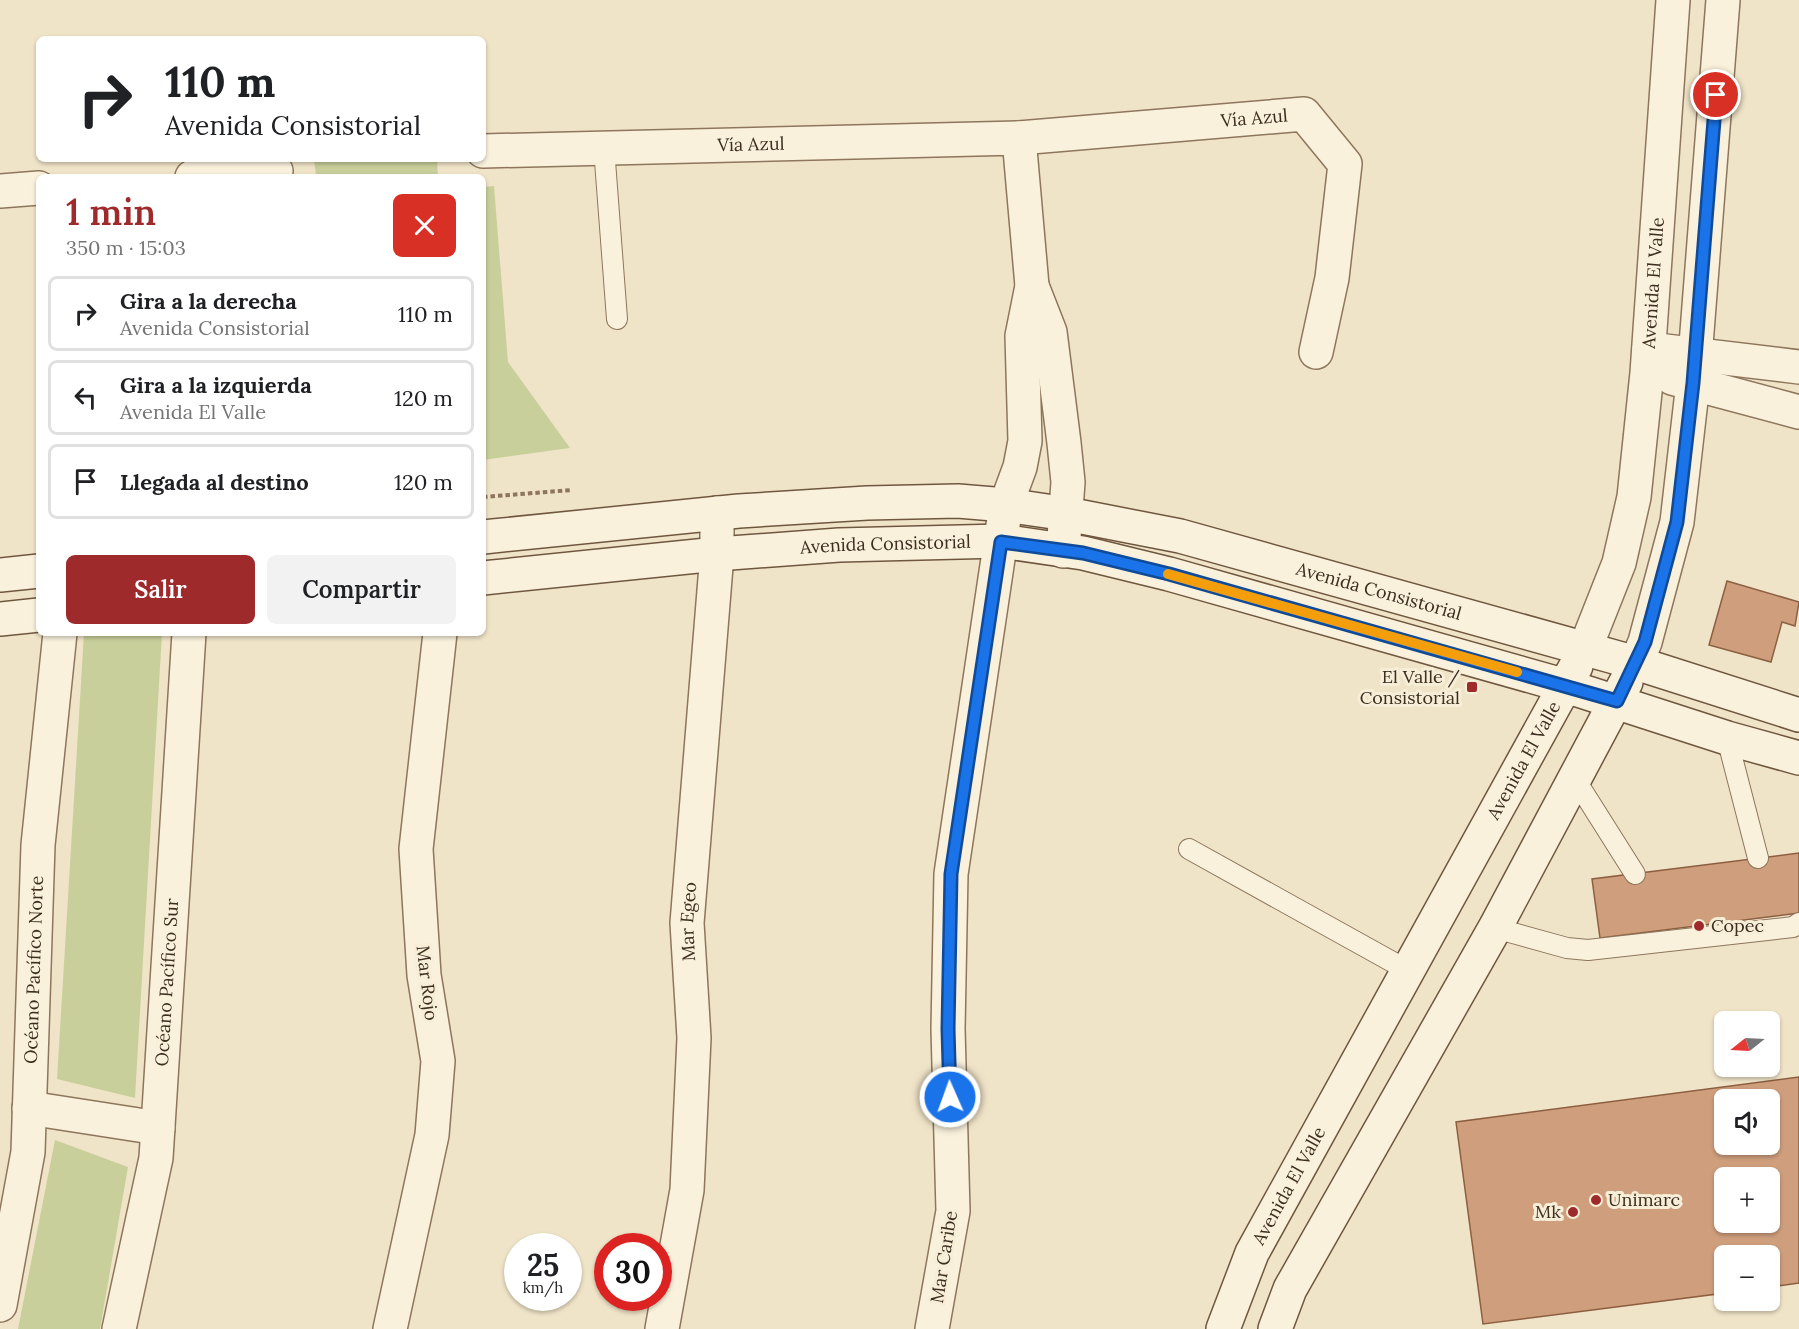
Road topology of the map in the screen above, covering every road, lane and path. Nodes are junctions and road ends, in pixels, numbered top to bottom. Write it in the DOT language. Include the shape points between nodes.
graph roads {
  1 [pos="1673,0"];
  2 [pos="1723,0"];
  3 [pos="1020,138"];
  4 [pos="604,148"];
  5 [pos="486,151"];
  6 [pos="276,171"];
  7 [pos="234,174"];
  8 [pos="36,188"];
  9 [pos="0,191"];
  10 [pos="1032,286"];
  11 [pos="617,320"];
  12 [pos="1316,352"];
  13 [pos="1648,361"];
  14 [pos="1799,367"];
  15 [pos="1694,369"];
  16 [pos="1799,412"];
  17 [pos="1006,505"];
  18 [pos="717,513"];
  19 [pos="1067,514"];
  20 [pos="486,537"];
  21 [pos="1001,542"];
  22 [pos="1063,551"];
  23 [pos="717,554"];
  24 [pos="36,572"];
  25 [pos="0,575"];
  26 [pos="486,578"];
  27 [pos="36,615"];
  28 [pos="0,619"];
  29 [pos="60,636"];
  30 [pos="189,636"];
  31 [pos="440,636"];
  32 [pos="1585,649"];
  33 [pos="1636,663"];
  34 [pos="1566,686"];
  35 [pos="1617,701"];
  36 [pos="1799,715"];
  37 [pos="1727,738"];
  38 [pos="1799,758"];
  39 [pos="1575,779"];
  40 [pos="1189,849"];
  41 [pos="1758,858"];
  42 [pos="1635,874"];
  43 [pos="1799,923"];
  44 [pos="1495,928"];
  45 [pos="1407,970"];
  46 [pos="29,1108"];
  47 [pos="158,1128"];
  48 [pos="0,1305"];
  49 [pos="119,1329"];
  50 [pos="390,1329"];
  51 [pos="662,1329"];
  52 [pos="932,1329"];
  53 [pos="1223,1329"];
  54 [pos="1275,1329"];
  1 -- 13 [label="street, Avenida El Valle"];
  2 -- 15 [label="street"];
  3 -- 4 [label="street, Vía Azul"];
  3 -- 10 [label="street"];
  3 -- 12 [label="street, Vía Azul" via="1304,114 1345,164 1332,278"];
  4 -- 5 [label="street, Vía Azul"];
  4 -- 11 [label="lane"];
  6 -- 7 [label="street"];
  8 -- 9 [label="street"];
  10 -- 17 [label="street" via="1022,336 1025,441"];
  10 -- 19 [label="street" via="1050,332 1068,482"];
  13 -- 15 [label="street"];
  13 -- 32 [label="street, Avenida El Valle" via="1632,508 1619,563"];
  14 -- 15 [label="street"];
  15 -- 16 [label="street"];
  15 -- 33 [label="street" via="1677,522"];
  17 -- 18 [label="street, Avenida Consistorial" via="958,501 867,503"];
  17 -- 19 [label="street, Avenida Consistorial"];
  17 -- 21 [label="street, Mar Caribe"];
  18 -- 20 [label="street, Avenida Consistorial"];
  18 -- 23 [label="street, Mar Egeo"];
  19 -- 22 [label="street"];
  19 -- 32 [label="street, Avenida Consistorial" via="1180,537"];
  21 -- 22 [label="street, Avenida Consistorial"];
  21 -- 23 [label="street, Avenida Consistorial" via="839,545"];
  21 -- 52 [label="street, Mar Caribe" via="951,874 948,1029 953,1211"];
  22 -- 34 [label="street, Avenida Consistorial" via="1169,574"];
  23 -- 26 [label="street, Avenida Consistorial"];
  23 -- 51 [label="street, Mar Egeo" via="687,923 694,1038 687,1191"];
  24 -- 25 [label="street"];
  27 -- 28 [label="street"];
  29 -- 46 [label="street, Océano Pacífico Norte" via="38,845"];
  30 -- 47 [label="street, Océano Pacífico Sur"];
  31 -- 50 [label="street, Mar Rojo" via="416,849 424,975 438,1061 432,1135"];
  32 -- 33 [label="street, Avenida Consistorial"];
  32 -- 34 [label="street, Avenida El Valle"];
  33 -- 35 [label="street"];
  33 -- 36 [label="street, Avenida Consistorial"];
  34 -- 35 [label="street, Avenida Consistorial"];
  34 -- 45 [label="street, Avenida El Valle"];
  35 -- 37 [label="street, Avenida Consistorial"];
  35 -- 39 [label="street"];
  37 -- 38 [label="street, Avenida Consistorial"];
  37 -- 41 [label="lane"];
  39 -- 42 [label="lane"];
  39 -- 44 [label="street"];
  40 -- 45 [label="lane"];
  43 -- 44 [label="lane" via="1793,927 1774,922 1588,950"];
  44 -- 54 [label="street" via="1290,1289"];
  45 -- 53 [label="street, Avenida El Valle" via="1252,1253"];
  46 -- 47 [label="street"];
  46 -- 48 [label="street, Océano Pacífico Norte" via="28,1152"];
  47 -- 49 [label="street, Océano Pacífico Sur" via="156,1158"];
}
